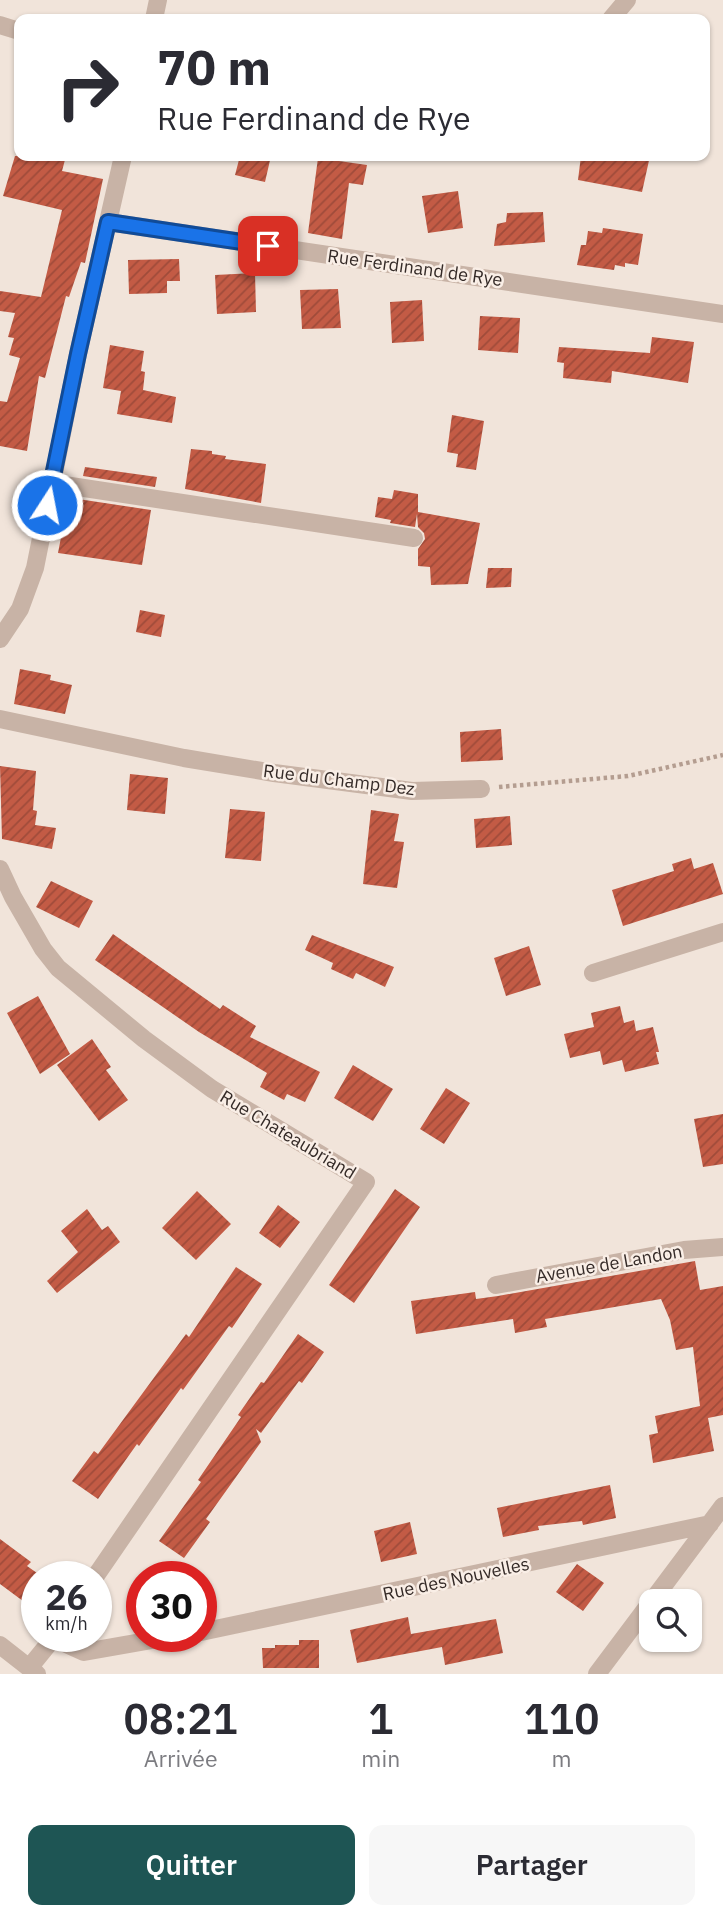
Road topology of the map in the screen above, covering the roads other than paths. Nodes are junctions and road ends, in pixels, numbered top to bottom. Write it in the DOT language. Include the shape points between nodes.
graph roads {
  1 [pos="627,0"];
  2 [pos="615,14"];
  3 [pos="122,161"];
  4 [pos="108,222"];
  5 [pos="723,314"];
  6 [pos="51,483"];
  7 [pos="414,538"];
  8 [pos="0,639"];
  9 [pos="0,719"];
  10 [pos="481,789"];
  11 [pos="0,869"];
  12 [pos="723,932"];
  13 [pos="593,973"];
  14 [pos="723,1247"];
  15 [pos="496,1285"];
  16 [pos="723,1506"];
  17 [pos="710,1524"];
  18 [pos="106,1561"];
  19 [pos="661,1589"];
  20 [pos="639,1618"];
  21 [pos="217,1629"];
  22 [pos="0,1645"];
  23 [pos="45,1652"];
  24 [pos="33,1671"];
  25 [pos="597,1674"];
  1 -- 2 [label="street"];
  3 -- 4 [label="street"];
  4 -- 5 [label="street, Rue Ferdinand de Rye"];
  4 -- 6 [label="street"];
  6 -- 7 [label="street"];
  6 -- 8 [label="street" via="29,589"];
  9 -- 10 [label="street, Rue du Champ Dez" via="274,774 412,791"];
  11 -- 18 [label="street, Rue Chateaubriand" via="58,968 212,1089 366,1182"];
  12 -- 13 [label="street"];
  14 -- 15 [label="street, Avenue de Landon"];
  16 -- 17 [label="street"];
  17 -- 19 [label="street"];
  17 -- 21 [label="street, Rue des Nouvelles"];
  20 -- 25 [label="street"];
  22 -- 24 [label="street"];
  23 -- 24 [label="street"];
}
